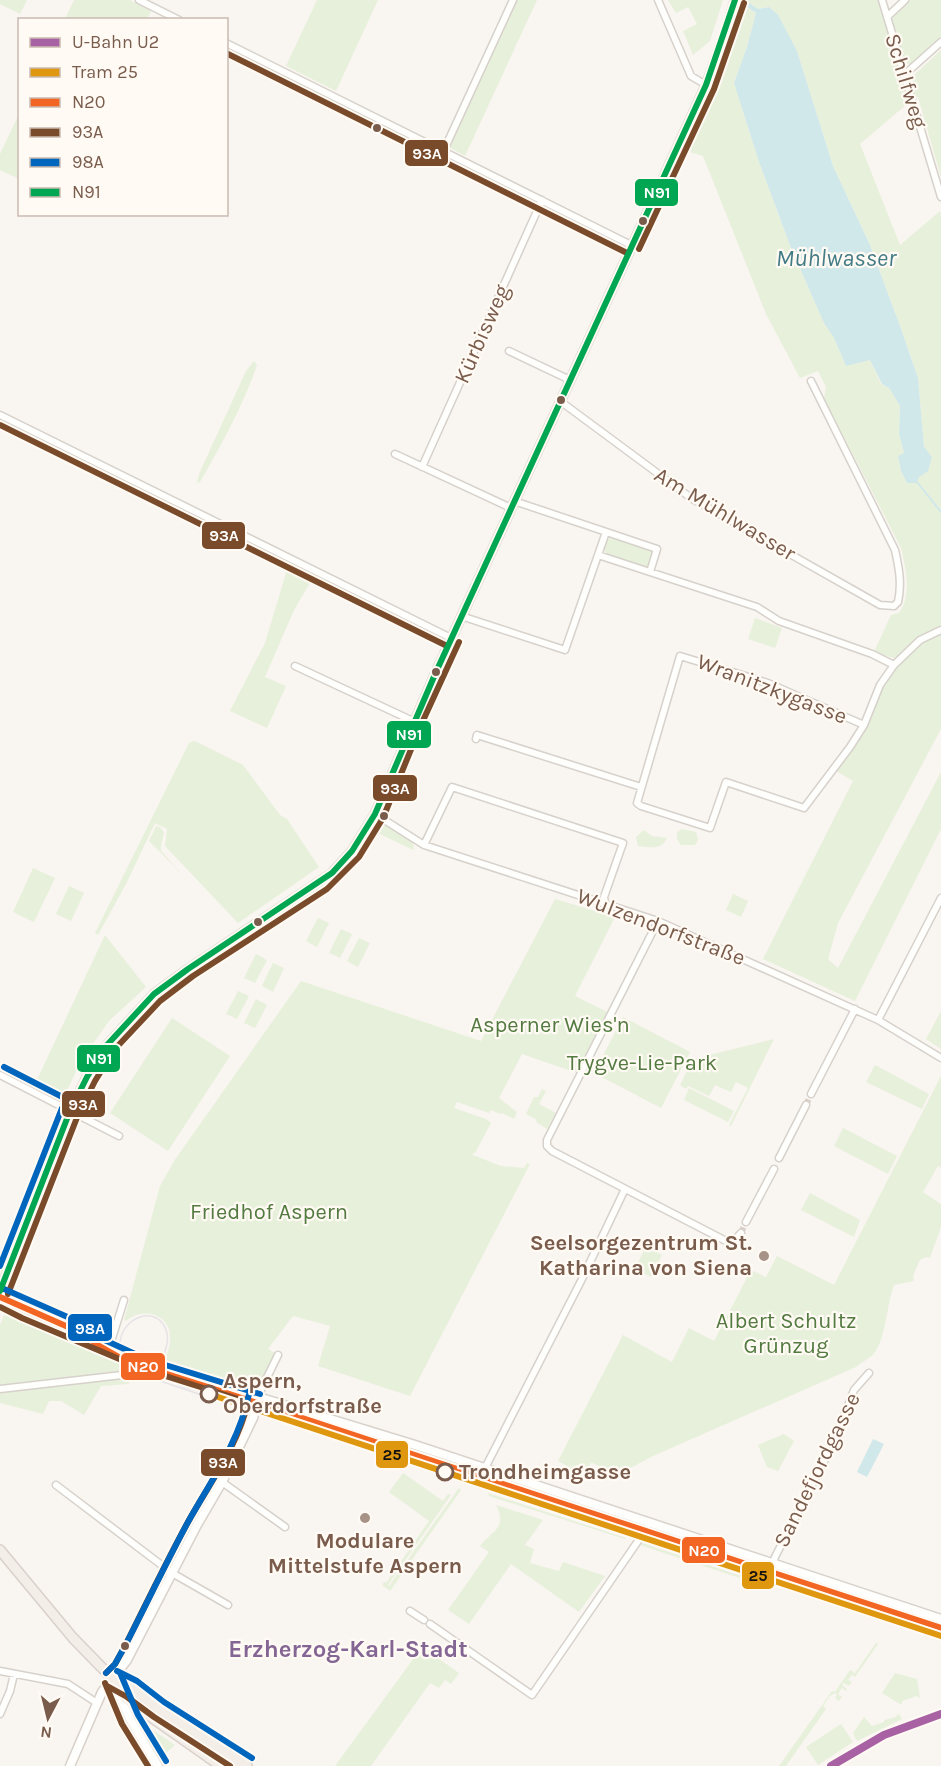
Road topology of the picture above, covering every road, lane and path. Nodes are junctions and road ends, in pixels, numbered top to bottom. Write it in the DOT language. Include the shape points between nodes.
graph roads {
  1 [pos="140,0"];
  2 [pos="513,0"];
  3 [pos="658,0"];
  4 [pos="735,0"];
  5 [pos="882,0"];
  6 [pos="905,0"];
  7 [pos="147,2"];
  8 [pos="887,16"];
  9 [pos="175,18"];
  10 [pos="941,42"];
  11 [pos="228,44"];
  12 [pos="904,75"];
  13 [pos="706,85"];
  14 [pos="444,150"];
  15 [pos="941,197"];
  16 [pos="542,200"];
  17 [pos="631,245"];
  18 [pos="509,351"];
  19 [pos="570,380"];
  20 [pos="811,381"];
  21 [pos="560,401"];
  22 [pos="0,415"];
  23 [pos="395,454"];
  24 [pos="422,467"];
  25 [pos="513,504"];
  26 [pos="606,532"];
  27 [pos="598,555"];
  28 [pos="650,572"];
  29 [pos="461,616"];
  30 [pos="941,630"];
  31 [pos="452,638"];
  32 [pos="894,665"];
  33 [pos="295,666"];
  34 [pos="413,721"];
  35 [pos="864,725"];
  36 [pos="476,739"];
  37 [pos="641,787"];
  38 [pos="375,814"];
  39 [pos="424,845"];
  40 [pos="941,898"];
  41 [pos="605,903"];
  42 [pos="658,921"];
  43 [pos="855,1009"];
  44 [pos="878,1020"];
  45 [pos="941,1058"];
  46 [pos="0,1075"];
  47 [pos="811,1094"];
  48 [pos="806,1105"];
  49 [pos="70,1111"];
  50 [pos="118,1136"];
  51 [pos="779,1158"];
  52 [pos="774,1169"];
  53 [pos="625,1189"];
  54 [pos="746,1222"];
  55 [pos="741,1233"];
  56 [pos="0,1291"];
  57 [pos="0,1297"];
  58 [pos="124,1300"];
  59 [pos="109,1349"];
  60 [pos="278,1355"];
  61 [pos="145,1364"];
  62 [pos="869,1373"];
  63 [pos="0,1389"];
  64 [pos="258,1400"];
  65 [pos="485,1468"];
  66 [pos="480,1477"];
  67 [pos="222,1482"];
  68 [pos="56,1485"];
  69 [pos="285,1527"];
  70 [pos="648,1527"];
  71 [pos="0,1550"];
  72 [pos="772,1567"];
  73 [pos="172,1573"];
  74 [pos="228,1605"];
  75 [pos="410,1611"];
  76 [pos="941,1618"];
  77 [pos="941,1628"];
  78 [pos="0,1671"];
  79 [pos="14,1674"];
  80 [pos="113,1679"];
  81 [pos="97,1703"];
  82 [pos="0,1714"];
  83 [pos="209,1758"];
  84 [pos="70,1766"];
  85 [pos="158,1766"];
  86 [pos="221,1766"];
  87 [pos="235,1766"];
  88 [pos="247,1766"];
  1 -- 7 [label="street"];
  2 -- 14 [label="street"];
  3 -- 13 [label="street" via="692,76"];
  4 -- 13 [label="street"];
  5 -- 8 [label="street, Schilfweg"];
  6 -- 8 [label="street"];
  7 -- 9 [label="street"];
  8 -- 12 [label="street, Schilfweg"];
  10 -- 12 [label="street"];
  11 -- 14 [label="street"];
  12 -- 15 [label="street, Schilfweg"];
  13 -- 17 [label="street"];
  14 -- 16 [label="street"];
  16 -- 17 [label="street"];
  16 -- 24 [label="street, Kürbisweg"];
  17 -- 19 [label="street"];
  18 -- 19 [label="street"];
  19 -- 21 [label="street"];
  20 -- 21 [label="street, Am Mühlwasser" via="895,550 900,574 898,602 890,607 880,605 691,498"];
  21 -- 25 [label="street"];
  22 -- 31 [label="street"];
  23 -- 24 [label="street"];
  24 -- 25 [label="street"];
  25 -- 26 [label="street"];
  25 -- 29 [label="street"];
  26 -- 27 [label="street"];
  26 -- 28 [label="street" via="657,549"];
  27 -- 28 [label="street"];
  27 -- 29 [label="street" via="565,650"];
  28 -- 32 [label="street" via="757,607 780,621"];
  29 -- 31 [label="street"];
  30 -- 32 [label="street" via="921,640"];
  31 -- 34 [label="street"];
  32 -- 35 [label="street" via="880,685"];
  33 -- 34 [label="street"];
  34 -- 38 [label="street"];
  35 -- 37 [label="street" via="804,808 726,782 710,828 641,806"];
  35 -- 37 [label="street, Wranitzkygasse" via="768,682 680,656"];
  36 -- 37 [label="street" via="477,735"];
  38 -- 39 [label="street, Wulzendorfstraße"];
  38 -- 49 [label="street" via="352,851 332,873 154,994 107,1045"];
  39 -- 41 [label="street, Wulzendorfstraße"];
  39 -- 41 [label="street" via="452,788 623,843"];
  40 -- 44 [label="street"];
  41 -- 42 [label="street, Wulzendorfstraße"];
  42 -- 43 [label="street, Wulzendorfstraße"];
  42 -- 53 [label="street" via="547,1140 552,1151"];
  43 -- 44 [label="street, Wulzendorfstraße"];
  43 -- 47 [label="street"];
  44 -- 45 [label="street, Wulzendorfstraße"];
  46 -- 49 [label="street"];
  48 -- 51 [label="street"];
  49 -- 50 [label="street"];
  49 -- 56 [label="street"];
  52 -- 54 [label="street"];
  53 -- 55 [label="street" via="726,1241 734,1242"];
  53 -- 65 [label="street"];
  57 -- 59 [label="street"];
  58 -- 59 [label="street"];
  59 -- 61 [label="street"];
  59 -- 61 [label="street" via="117,1356"];
  60 -- 64 [label="street"];
  61 -- 63 [label="street" via="122,1375"];
  61 -- 64 [label="street"];
  62 -- 72 [label="street, Sandefjordgasse" via="854,1390 834,1442"];
  64 -- 65 [label="street"];
  64 -- 66 [label="street"];
  64 -- 67 [label="street"];
  65 -- 66 [label="street"];
  65 -- 70 [label="street"];
  66 -- 70 [label="street"];
  67 -- 69 [label="street"];
  67 -- 73 [label="street"];
  68 -- 73 [label="street"];
  70 -- 72 [label="street"];
  70 -- 75 [label="street" via="532,1695"];
  71 -- 80 [label="main road" via="73,1638"];
  72 -- 76 [label="street"];
  72 -- 77 [label="street"];
  73 -- 74 [label="street"];
  73 -- 80 [label="street" via="133,1650"];
  78 -- 79 [label="street"];
  79 -- 81 [label="street" via="68,1684"];
  79 -- 82 [label="street"];
  80 -- 81 [label="street"];
  80 -- 83 [label="main road" via="125,1698"];
  80 -- 85 [label="street" via="130,1719"];
  80 -- 88 [label="main road"];
  81 -- 84 [label="street"];
  83 -- 86 [label="main road"];
  83 -- 87 [label="main road" via="215,1754"];
}
